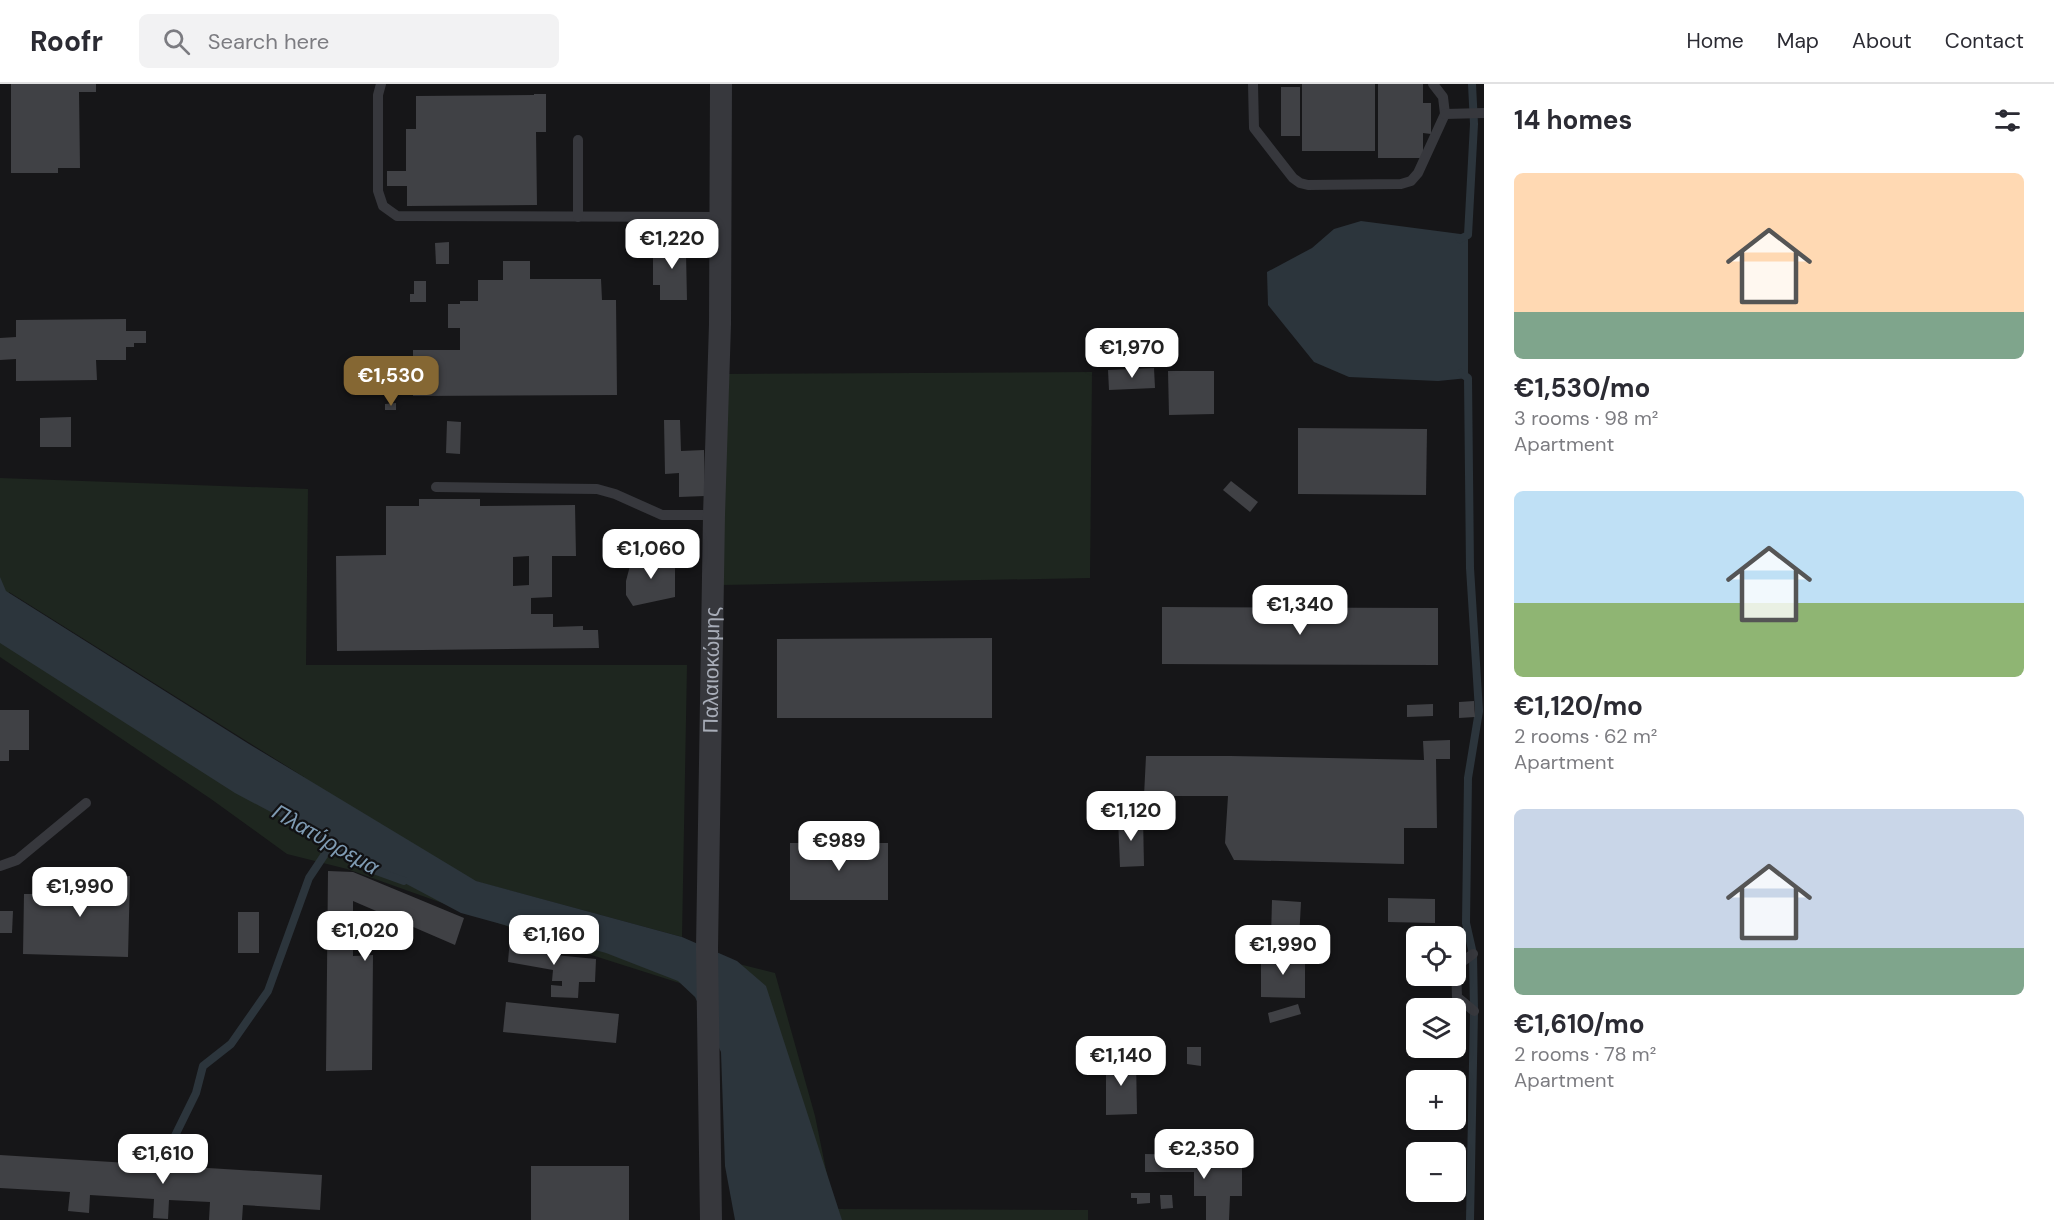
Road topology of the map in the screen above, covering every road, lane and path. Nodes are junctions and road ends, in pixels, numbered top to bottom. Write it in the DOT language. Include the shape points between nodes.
graph roads {
  1 [pos="381,84"];
  2 [pos="721,84"];
  3 [pos="1253,84"];
  4 [pos="1433,84"];
  5 [pos="1484,113"];
  6 [pos="1445,114"];
  7 [pos="578,140"];
  8 [pos="579,217"];
  9 [pos="720,217"];
  10 [pos="436,487"];
  11 [pos="714,515"];
  12 [pos="86,803"];
  13 [pos="0,866"];
  14 [pos="1473,954"];
  15 [pos="1474,1011"];
  16 [pos="711,1220"];
  1 -- 8 [label="lane" via="378,191 389,212 405,218"];
  2 -- 9 [label="street, Παλαιοκώμης"];
  3 -- 6 [label="lane" via="1254,128 1293,178 1304,185 1411,181"];
  4 -- 6 [label="lane" via="1443,98"];
  5 -- 6 [label="lane"];
  7 -- 8 [label="lane"];
  8 -- 9 [label="lane"];
  9 -- 11 [label="street, Παλαιοκώμης"];
  10 -- 11 [label="lane" via="597,489 662,514"];
  11 -- 16 [label="street, Παλαιοκώμης" via="707,949"];
  12 -- 13 [label="lane" via="17,860"];
  14 -- 15 [label="lane" via="1456,966 1457,997"];
}
